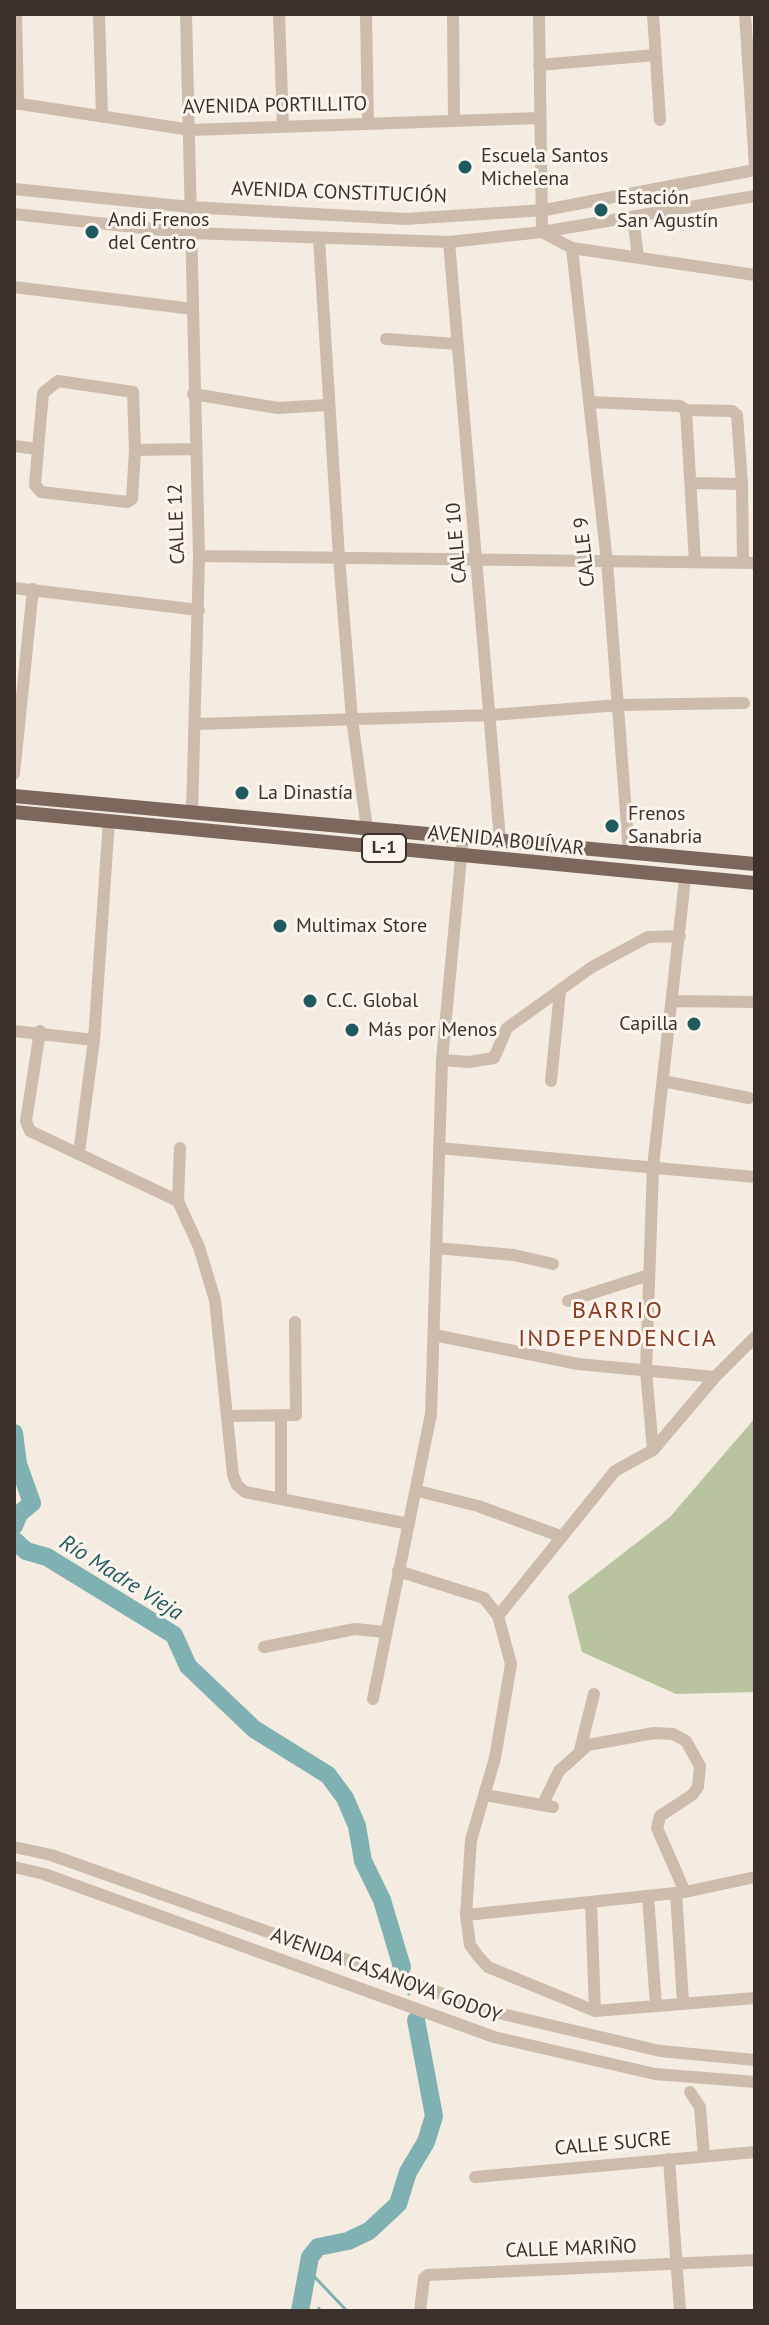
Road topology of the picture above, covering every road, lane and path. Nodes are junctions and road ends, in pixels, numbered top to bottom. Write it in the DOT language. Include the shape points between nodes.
graph roads {
  1 [pos="16,14"];
  2 [pos="99,14"];
  3 [pos="186,14"];
  4 [pos="279,14"];
  5 [pos="366,14"];
  6 [pos="453,14"];
  7 [pos="539,14"];
  8 [pos="653,14"];
  9 [pos="745,14"];
  10 [pos="655,55"];
  11 [pos="539,65"];
  12 [pos="16,104"];
  13 [pos="102,117"];
  14 [pos="539,118"];
  15 [pos="454,120"];
  16 [pos="660,120"];
  17 [pos="368,124"];
  18 [pos="283,127"];
  19 [pos="191,130"];
  20 [pos="755,169"];
  21 [pos="14,189"];
  22 [pos="755,196"];
  23 [pos="190,207"];
  24 [pos="545,210"];
  25 [pos="14,214"];
  26 [pos="633,217"];
  27 [pos="542,232"];
  28 [pos="190,233"];
  29 [pos="319,239"];
  30 [pos="449,242"];
  31 [pos="572,248"];
  32 [pos="638,257"];
  33 [pos="755,275"];
  34 [pos="14,287"];
  35 [pos="193,309"];
  36 [pos="386,339"];
  37 [pos="457,344"];
  38 [pos="193,394"];
  39 [pos="590,402"];
  40 [pos="327,405"];
  41 [pos="686,410"];
  42 [pos="14,446"];
  43 [pos="38,449"];
  44 [pos="194,449"];
  45 [pos="135,450"];
  46 [pos="692,483"];
  47 [pos="742,484"];
  48 [pos="199,556"];
  49 [pos="339,557"];
  50 [pos="479,560"];
  51 [pos="607,562"];
  52 [pos="695,562"];
  53 [pos="749,563"];
  54 [pos="14,588"];
  55 [pos="33,589"];
  56 [pos="199,610"];
  57 [pos="744,703"];
  58 [pos="619,705"];
  59 [pos="492,715"];
  60 [pos="352,719"];
  61 [pos="196,724"];
  62 [pos="14,774"];
  63 [pos="14,796"];
  64 [pos="14,812"];
  65 [pos="192,813"];
  66 [pos="109,820"];
  67 [pos="367,829"];
  68 [pos="463,837"];
  69 [pos="500,840"];
  70 [pos="629,853"];
  71 [pos="462,856"];
  72 [pos="755,864"];
  73 [pos="685,879"];
  74 [pos="755,883"];
  75 [pos="680,936"];
  76 [pos="560,991"];
  77 [pos="673,1001"];
  78 [pos="755,1002"];
  79 [pos="14,1031"];
  80 [pos="40,1031"];
  81 [pos="94,1040"];
  82 [pos="442,1060"];
  83 [pos="551,1081"];
  84 [pos="663,1081"];
  85 [pos="749,1098"];
  86 [pos="180,1148"];
  87 [pos="439,1148"];
  88 [pos="79,1153"];
  89 [pos="653,1167"];
  90 [pos="755,1177"];
  91 [pos="178,1201"];
  92 [pos="436,1248"];
  93 [pos="553,1264"];
  94 [pos="649,1275"];
  95 [pos="568,1301"];
  96 [pos="295,1322"];
  97 [pos="434,1335"];
  98 [pos="755,1337"];
  99 [pos="646,1371"];
  100 [pos="715,1377"];
  101 [pos="227,1416"];
  102 [pos="281,1417"];
  103 [pos="653,1450"];
  104 [pos="418,1491"];
  105 [pos="281,1499"];
  106 [pos="409,1524"];
  107 [pos="560,1536"];
  108 [pos="398,1571"];
  109 [pos="498,1616"];
  110 [pos="385,1632"];
  111 [pos="264,1647"];
  112 [pos="594,1694"];
  113 [pos="373,1699"];
  114 [pos="580,1750"];
  115 [pos="485,1795"];
  116 [pos="14,1847"];
  117 [pos="14,1867"];
  118 [pos="755,1877"];
  119 [pos="681,1892"];
  120 [pos="648,1896"];
  121 [pos="591,1902"];
  122 [pos="466,1915"];
  123 [pos="755,1998"];
  124 [pos="683,2002"];
  125 [pos="656,2006"];
  126 [pos="595,2011"];
  127 [pos="755,2060"];
  128 [pos="755,2082"];
  129 [pos="690,2092"];
  130 [pos="755,2152"];
  131 [pos="704,2156"];
  132 [pos="669,2159"];
  133 [pos="475,2177"];
  134 [pos="755,2260"];
  135 [pos="677,2264"];
  136 [pos="420,2311"];
  137 [pos="680,2311"];
  1 -- 12 [label="street"];
  2 -- 13 [label="street"];
  3 -- 19 [label="street"];
  4 -- 18 [label="street"];
  5 -- 17 [label="street"];
  6 -- 15 [label="street"];
  7 -- 11 [label="street"];
  8 -- 10 [label="street"];
  9 -- 20 [label="street"];
  10 -- 11 [label="street"];
  10 -- 16 [label="street"];
  11 -- 14 [label="street"];
  12 -- 13 [label="street, AVENIDA PORTILLITO"];
  13 -- 19 [label="street, AVENIDA PORTILLITO"];
  14 -- 15 [label="street, AVENIDA PORTILLITO"];
  14 -- 24 [label="street"];
  15 -- 17 [label="street, AVENIDA PORTILLITO"];
  17 -- 18 [label="street, AVENIDA PORTILLITO"];
  18 -- 19 [label="street, AVENIDA PORTILLITO"];
  19 -- 23 [label="street"];
  20 -- 24 [label="street, AVENIDA CONSTITUCIÓN"];
  21 -- 23 [label="street, AVENIDA CONSTITUCIÓN"];
  22 -- 26 [label="street"];
  23 -- 24 [label="street, AVENIDA CONSTITUCIÓN" via="384,219"];
  23 -- 28 [label="street, CALLE 12"];
  24 -- 27 [label="street"];
  25 -- 28 [label="street"];
  26 -- 27 [label="street"];
  26 -- 32 [label="street"];
  27 -- 30 [label="street"];
  27 -- 31 [label="street"];
  28 -- 29 [label="street"];
  28 -- 35 [label="street, CALLE 12"];
  29 -- 30 [label="street"];
  29 -- 40 [label="street"];
  30 -- 37 [label="street, CALLE 10"];
  31 -- 32 [label="street"];
  31 -- 39 [label="street, CALLE 9"];
  32 -- 33 [label="street"];
  34 -- 35 [label="street"];
  35 -- 38 [label="street, CALLE 12"];
  36 -- 37 [label="street"];
  37 -- 50 [label="street, CALLE 10"];
  38 -- 40 [label="street" via="278,408"];
  38 -- 44 [label="street, CALLE 12"];
  39 -- 41 [label="street"];
  39 -- 51 [label="street, CALLE 9"];
  40 -- 49 [label="street"];
  41 -- 46 [label="street"];
  41 -- 47 [label="street" via="737,415"];
  42 -- 43 [label="street"];
  43 -- 45 [label="street" via="35,485 41,492 127,502 132,499"];
  43 -- 45 [label="street" via="43,393 58,381 133,392"];
  44 -- 45 [label="street"];
  44 -- 48 [label="street, CALLE 12"];
  46 -- 47 [label="street"];
  46 -- 52 [label="street"];
  47 -- 53 [label="street"];
  48 -- 49 [label="street"];
  48 -- 56 [label="street, CALLE 12"];
  49 -- 50 [label="street"];
  49 -- 60 [label="street"];
  50 -- 51 [label="street"];
  50 -- 59 [label="street, CALLE 10"];
  51 -- 52 [label="street"];
  51 -- 58 [label="street, CALLE 9"];
  52 -- 53 [label="street"];
  54 -- 55 [label="street"];
  55 -- 56 [label="street"];
  55 -- 62 [label="street"];
  56 -- 61 [label="street, CALLE 12"];
  57 -- 58 [label="street"];
  58 -- 59 [label="street"];
  58 -- 70 [label="street, CALLE 9"];
  59 -- 60 [label="street"];
  59 -- 69 [label="street, CALLE 10"];
  60 -- 61 [label="street"];
  60 -- 67 [label="street"];
  61 -- 65 [label="street, CALLE 12"];
  63 -- 65 [label="main road, AVENIDA BOLÍVAR / L-1"];
  64 -- 66 [label="main road, AVENIDA BOLÍVAR / L-1"];
  65 -- 67 [label="main road, AVENIDA BOLÍVAR / L-1"];
  66 -- 71 [label="main road, AVENIDA BOLÍVAR / L-1"];
  66 -- 81 [label="street"];
  67 -- 68 [label="main road, AVENIDA BOLÍVAR / L-1"];
  68 -- 69 [label="main road, AVENIDA BOLÍVAR / L-1"];
  68 -- 71 [label="street"];
  69 -- 70 [label="main road, AVENIDA BOLÍVAR / L-1"];
  70 -- 72 [label="main road, AVENIDA BOLÍVAR / L-1"];
  71 -- 73 [label="main road, AVENIDA BOLÍVAR / L-1"];
  71 -- 82 [label="street"];
  73 -- 74 [label="main road, AVENIDA BOLÍVAR / L-1"];
  73 -- 75 [label="street"];
  75 -- 76 [label="street" via="648,937"];
  75 -- 77 [label="street"];
  76 -- 82 [label="street" via="507,1028 494,1058"];
  76 -- 83 [label="street"];
  77 -- 78 [label="street"];
  77 -- 84 [label="street"];
  79 -- 80 [label="street"];
  80 -- 81 [label="street"];
  80 -- 88 [label="street" via="27,1126"];
  81 -- 88 [label="street"];
  82 -- 87 [label="street"];
  84 -- 85 [label="street"];
  84 -- 89 [label="street"];
  86 -- 91 [label="street"];
  87 -- 89 [label="street"];
  87 -- 92 [label="street"];
  88 -- 91 [label="street"];
  89 -- 90 [label="street"];
  89 -- 94 [label="street"];
  91 -- 101 [label="street" via="215,1300"];
  92 -- 93 [label="street"];
  92 -- 97 [label="street"];
  94 -- 95 [label="street"];
  94 -- 99 [label="street"];
  96 -- 102 [label="street" via="297,1413"];
  97 -- 99 [label="street" via="578,1364"];
  97 -- 104 [label="street" via="431,1414"];
  98 -- 100 [label="street"];
  99 -- 100 [label="street"];
  99 -- 103 [label="street"];
  100 -- 103 [label="street"];
  101 -- 102 [label="street"];
  101 -- 105 [label="street" via="237,1485 245,1492"];
  102 -- 105 [label="street"];
  103 -- 107 [label="street" via="615,1471"];
  104 -- 106 [label="street"];
  104 -- 107 [label="street"];
  105 -- 106 [label="street"];
  106 -- 108 [label="street"];
  107 -- 109 [label="street"];
  108 -- 109 [label="street" via="484,1598"];
  108 -- 110 [label="street"];
  109 -- 115 [label="street" via="511,1675"];
  110 -- 111 [label="street" via="355,1629"];
  110 -- 113 [label="street"];
  112 -- 114 [label="street"];
  114 -- 115 [label="street" via="554,1778 548,1806"];
  114 -- 119 [label="street" via="605,1740 673,1734 695,1752 698,1787 657,1819"];
  115 -- 122 [label="street" via="471,1840"];
  116 -- 127 [label="street, AVENIDA CASANOVA GODOY" via="51,1855 494,2012 660,2051"];
  117 -- 128 [label="street, AVENIDA CASANOVA GODOY" via="494,2037 655,2074"];
  118 -- 119 [label="street"];
  119 -- 120 [label="street"];
  119 -- 124 [label="street"];
  120 -- 121 [label="street"];
  120 -- 125 [label="street"];
  121 -- 122 [label="street"];
  121 -- 126 [label="street"];
  122 -- 126 [label="street" via="470,1945 488,1967"];
  123 -- 124 [label="street"];
  124 -- 125 [label="street"];
  125 -- 126 [label="street"];
  129 -- 131 [label="street" via="700,2107"];
  130 -- 131 [label="street, CALLE SUCRE"];
  131 -- 132 [label="street, CALLE SUCRE"];
  132 -- 133 [label="street, CALLE SUCRE"];
  132 -- 135 [label="street"];
  134 -- 135 [label="street, CALLE MARIÑO"];
  135 -- 136 [label="street, CALLE MARIÑO" via="428,2275"];
  135 -- 137 [label="street"];
}
